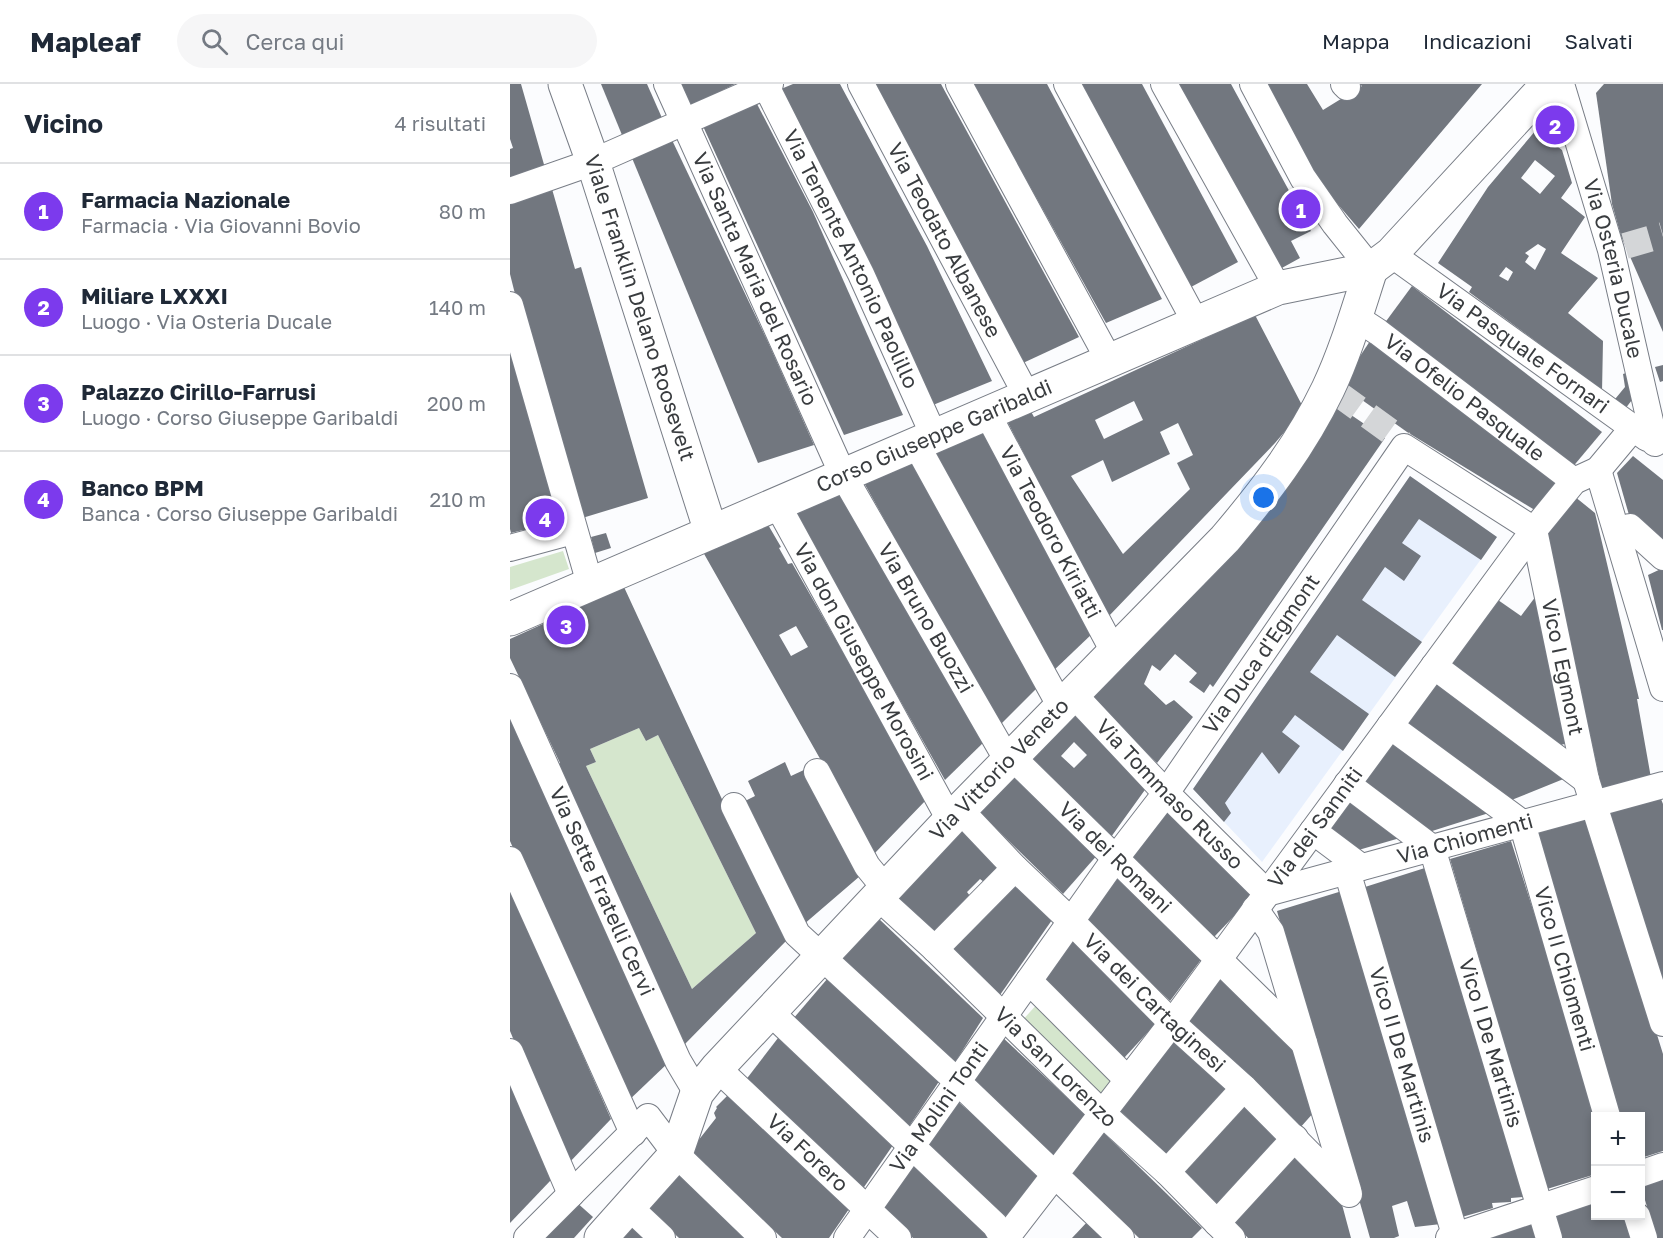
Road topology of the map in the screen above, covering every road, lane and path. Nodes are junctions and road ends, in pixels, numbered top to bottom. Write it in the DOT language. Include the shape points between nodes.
graph roads {
  1 [pos="565,84"];
  2 [pos="667,84"];
  3 [pos="767,84"];
  4 [pos="861,84"];
  5 [pos="959,84"];
  6 [pos="1067,84"];
  7 [pos="1164,84"];
  8 [pos="1253,84"];
  9 [pos="1548,84"];
  10 [pos="1561,84"];
  11 [pos="684,121"];
  12 [pos="593,162"];
  13 [pos="510,191"];
  14 [pos="1381,261"];
  15 [pos="1278,288"];
  16 [pos="510,305"];
  17 [pos="1196,323"];
  18 [pos="1367,325"];
  19 [pos="1109,360"];
  20 [pos="1027,396"];
  21 [pos="987,413"];
  22 [pos="1633,428"];
  23 [pos="925,440"];
  24 [pos="1659,447"];
  25 [pos="1598,470"];
  26 [pos="843,475"];
  27 [pos="1574,481"];
  28 [pos="777,504"];
  29 [pos="1534,530"];
  30 [pos="573,531"];
  31 [pos="1617,531"];
  32 [pos="711,532"];
  33 [pos="510,548"];
  34 [pos="1663,556"];
  35 [pos="590,584"];
  36 [pos="510,619"];
  37 [pos="1114,652"];
  38 [pos="1658,653"];
  39 [pos="1434,666"];
  40 [pos="510,687"];
  41 [pos="1663,688"];
  42 [pos="1068,701"];
  43 [pos="1390,726"];
  44 [pos="1010,759"];
  45 [pos="817,772"];
  46 [pos="1347,784"];
  47 [pos="1663,785"];
  48 [pos="1590,792"];
  49 [pos="1166,793"];
  50 [pos="734,806"];
  51 [pos="955,815"];
  52 [pos="1522,823"];
  53 [pos="1312,831"];
  54 [pos="1432,848"];
  55 [pos="1115,859"];
  56 [pos="510,860"];
  57 [pos="1015,868"];
  58 [pos="1354,869"];
  59 [pos="882,892"];
  60 [pos="1261,901"];
  61 [pos="1071,921"];
  62 [pos="935,949"];
  63 [pos="821,958"];
  64 [pos="1219,959"];
  65 [pos="1029,981"];
  66 [pos="770,1012"];
  67 [pos="1003,1017"];
  68 [pos="1172,1023"];
  69 [pos="1663,1023"];
  70 [pos="1304,1043"];
  71 [pos="510,1052"];
  72 [pos="717,1068"];
  73 [pos="1128,1079"];
  74 [pos="957,1082"];
  75 [pos="1244,1088"];
  76 [pos="697,1093"];
  77 [pos="1606,1112"];
  78 [pos="1102,1113"];
  79 [pos="633,1133"];
  80 [pos="1295,1138"];
  81 [pos="911,1147"];
  82 [pos="676,1154"];
  83 [pos="1663,1166"];
  84 [pos="1167,1172"];
  85 [pos="1645,1173"];
  86 [pos="1054,1176"];
  87 [pos="1591,1191"];
  88 [pos="571,1194"];
  89 [pos="1350,1194"];
  90 [pos="1541,1208"];
  91 [pos="867,1209"];
  92 [pos="1639,1220"];
  93 [pos="612,1224"];
  94 [pos="1224,1230"];
  95 [pos="1453,1237"];
  96 [pos="527,1238"];
  97 [pos="662,1238"];
  98 [pos="763,1238"];
  99 [pos="847,1238"];
  100 [pos="898,1238"];
  101 [pos="1005,1238"];
  102 [pos="1121,1238"];
  103 [pos="1549,1238"];
  104 [pos="1644,1238"];
  1 -- 12 [label="street, Viale Franklin Delano Roosevelt"];
  2 -- 11 [label="street, Via Santa Maria del Rosario"];
  3 -- 11 [label="street"];
  3 -- 23 [label="street, Via Tenente Antonio Paolillo" via="861,274"];
  4 -- 20 [label="street, Via Teodato Albanese"];
  5 -- 19 [label="street"];
  6 -- 17 [label="street"];
  7 -- 15 [label="street"];
  8 -- 14 [label="street, Via Pasquale Fornari" via="1303,178 1335,224"];
  9 -- 14 [label="street"];
  10 -- 24 [label="street, Via Osteria Ducale" via="1618,248"];
  11 -- 12 [label="street"];
  11 -- 26 [label="street, Via Santa Maria del Rosario"];
  12 -- 13 [label="street"];
  12 -- 32 [label="street, Viale Franklin Delano Roosevelt"];
  14 -- 15 [label="street, Corso Giuseppe Garibaldi"];
  14 -- 18 [label="street, Via Vittorio Veneto"];
  14 -- 22 [label="street, Via Pasquale Fornari"];
  15 -- 17 [label="street, Corso Giuseppe Garibaldi"];
  16 -- 30 [label="street"];
  17 -- 19 [label="street, Corso Giuseppe Garibaldi"];
  18 -- 27 [label="street, Via Ofelio Pasquale"];
  18 -- 37 [label="street, Via Vittorio Veneto" via="1333,391 1260,497 1225,539"];
  19 -- 20 [label="street, Corso Giuseppe Garibaldi"];
  20 -- 21 [label="street, Corso Giuseppe Garibaldi"];
  21 -- 23 [label="street, Corso Giuseppe Garibaldi"];
  21 -- 37 [label="street, Via Teodoro Kiriatti"];
  22 -- 24 [label="street, Via Pasquale Fornari"];
  22 -- 25 [label="street, Via dei Sanniti"];
  23 -- 26 [label="street, Corso Giuseppe Garibaldi"];
  23 -- 42 [label="street, Via Tenente Antonio Paolillo"];
  25 -- 27 [label="street, Via dei Sanniti"];
  25 -- 31 [label="street"];
  26 -- 28 [label="street, Corso Giuseppe Garibaldi"];
  26 -- 44 [label="street, Via Bruno Buozzi"];
  27 -- 29 [label="street, Via dei Sanniti"];
  28 -- 32 [label="street, Corso Giuseppe Garibaldi"];
  28 -- 51 [label="street, Via don Giuseppe Morosini"];
  29 -- 39 [label="street, Via dei Sanniti"];
  29 -- 48 [label="street, Vico I Egmont"];
  29 -- 49 [label="street, Via Duca d'Egmont" via="1404,447"];
  30 -- 33 [label="street"];
  30 -- 35 [label="street"];
  31 -- 34 [label="street" via="1630,527"];
  31 -- 38 [label="street"];
  32 -- 35 [label="street, Corso Giuseppe Garibaldi"];
  35 -- 36 [label="street, Corso Giuseppe Garibaldi"];
  37 -- 42 [label="street, Via Vittorio Veneto"];
  38 -- 41 [label="street"];
  39 -- 43 [label="street, Via dei Sanniti"];
  39 -- 48 [label="street"];
  40 -- 76 [label="street, Via Sette Fratelli Cervi" via="678,1061"];
  42 -- 44 [label="street, Via Vittorio Veneto"];
  42 -- 49 [label="street, Via Tommaso Russo"];
  43 -- 46 [label="street, Via dei Sanniti"];
  43 -- 52 [label="street"];
  44 -- 51 [label="street, Via Vittorio Veneto"];
  44 -- 55 [label="street, Via dei Romani"];
  45 -- 59 [label="street, Via San Lorenzo"];
  46 -- 53 [label="street, Via dei Sanniti"];
  46 -- 54 [label="street"];
  47 -- 48 [label="street, Via Chiomenti"];
  48 -- 52 [label="street, Via Chiomenti"];
  48 -- 69 [label="street, Vico I Egmont"];
  49 -- 55 [label="street, Via Duca d'Egmont"];
  49 -- 60 [label="street, Via Tommaso Russo"];
  50 -- 63 [label="street" via="797,934"];
  51 -- 57 [label="street, Via dei Cartaginesi"];
  51 -- 59 [label="street, Via Vittorio Veneto"];
  52 -- 54 [label="street, Via Chiomenti"];
  52 -- 77 [label="street, Vico II Chiomenti"];
  53 -- 58 [label="street"];
  53 -- 60 [label="street, Via dei Sanniti"];
  54 -- 58 [label="street, Via Chiomenti"];
  54 -- 90 [label="street, Vico I De Martinis"];
  55 -- 61 [label="street, Via Molini Tonti"];
  55 -- 64 [label="street, Via dei Romani"];
  56 -- 79 [label="street"];
  57 -- 61 [label="street, Via dei Cartaginesi"];
  57 -- 62 [label="street"];
  58 -- 60 [label="street, Via Chiomenti"];
  58 -- 95 [label="street, Vico II De Martinis"];
  59 -- 62 [label="street, Via San Lorenzo"];
  59 -- 63 [label="street, Via Vittorio Veneto"];
  60 -- 64 [label="street, Via dei Sanniti"];
  60 -- 70 [label="street, Via Tommaso Russo"];
  61 -- 65 [label="street, Via Molini Tonti"];
  61 -- 68 [label="street, Via dei Cartaginesi"];
  62 -- 67 [label="street, Via San Lorenzo"];
  63 -- 66 [label="street, Via Vittorio Veneto"];
  63 -- 74 [label="street"];
  64 -- 68 [label="street, Via dei Sanniti"];
  64 -- 70 [label="street, Via dei Romani"];
  65 -- 67 [label="street, Via Molini Tonti"];
  65 -- 73 [label="street, Via San Lorenzo"];
  66 -- 72 [label="street, Via Vittorio Veneto"];
  66 -- 81 [label="street"];
  67 -- 74 [label="street, Via Molini Tonti"];
  67 -- 78 [label="street, Via San Lorenzo"];
  68 -- 73 [label="street, Via dei Sanniti"];
  68 -- 75 [label="street, Via dei Cartaginesi"];
  70 -- 89 [label="street, Via Tommaso Russo"];
  71 -- 88 [label="street"];
  72 -- 76 [label="street, Via Vittorio Veneto"];
  72 -- 91 [label="street, Via Forero"];
  73 -- 78 [label="street, Via dei Sanniti"];
  74 -- 81 [label="street, Via Molini Tonti"];
  74 -- 86 [label="street"];
  75 -- 80 [label="street, Via dei Cartaginesi"];
  75 -- 84 [label="street"];
  76 -- 82 [label="street, Via Vittorio Veneto"];
  78 -- 84 [label="street, Via San Lorenzo"];
  78 -- 86 [label="street, Via dei Sanniti"];
  79 -- 82 [label="street" via="648,1117"];
  79 -- 88 [label="street"];
  80 -- 89 [label="street, Via dei Cartaginesi"];
  80 -- 94 [label="street"];
  81 -- 91 [label="street, Via Molini Tonti"];
  81 -- 101 [label="street"];
  82 -- 93 [label="street, Via Vittorio Veneto"];
  82 -- 98 [label="street"];
  83 -- 85 [label="street"];
  84 -- 94 [label="street, Via San Lorenzo"];
  86 -- 101 [label="street, Via dei Sanniti"];
  86 -- 102 [label="street"];
  87 -- 90 [label="street"];
  88 -- 96 [label="street"];
  90 -- 95 [label="street"];
  90 -- 103 [label="street, Vico I De Martinis"];
  91 -- 99 [label="street, Via Molini Tonti"];
  91 -- 100 [label="street, Via Forero"];
  92 -- 104 [label="street"];
  93 -- 97 [label="street"];
}
